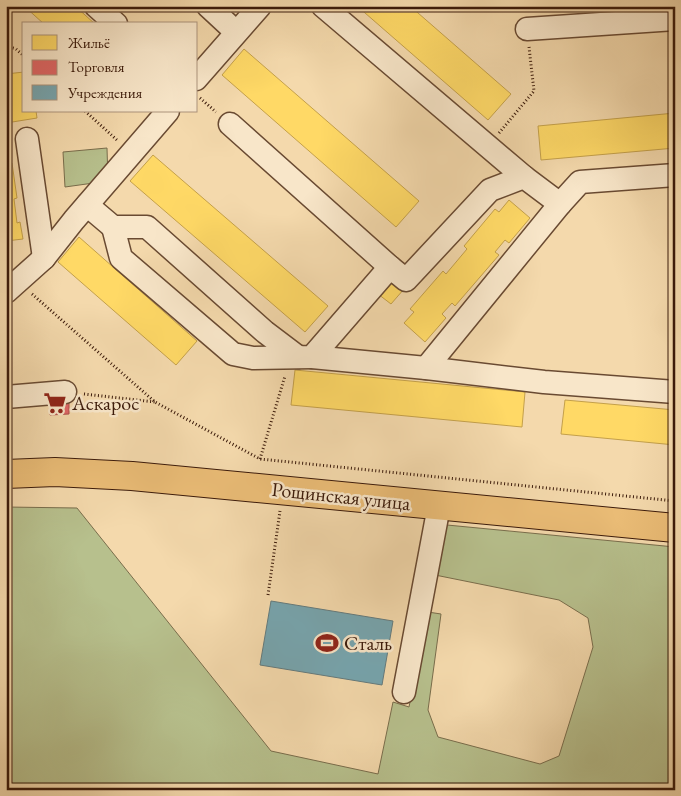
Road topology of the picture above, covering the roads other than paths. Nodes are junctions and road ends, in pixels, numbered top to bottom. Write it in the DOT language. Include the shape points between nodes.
graph roads {
  1 [pos="96,6"];
  2 [pos="208,6"];
  3 [pos="260,6"];
  4 [pos="323,6"];
  5 [pos="675,19"];
  6 [pos="114,22"];
  7 [pos="527,29"];
  8 [pos="236,32"];
  9 [pos="198,77"];
  10 [pos="167,112"];
  11 [pos="230,124"];
  12 [pos="27,139"];
  13 [pos="675,175"];
  14 [pos="524,177"];
  15 [pos="560,204"];
  16 [pos="87,205"];
  17 [pos="113,227"];
  18 [pos="44,258"];
  19 [pos="390,267"];
  20 [pos="12,287"];
  21 [pos="301,357"];
  22 [pos="426,368"];
  23 [pos="65,392"];
  24 [pos="675,392"];
  25 [pos="6,397"];
  26 [pos="6,474"];
  27 [pos="439,506"];
  28 [pos="675,528"];
  29 [pos="404,692"];
  1 -- 6 [label="lane"];
  2 -- 8 [label="lane"];
  3 -- 8 [label="lane"];
  4 -- 14 [label="lane"];
  5 -- 7 [label="lane"];
  8 -- 9 [label="lane"];
  10 -- 16 [label="lane"];
  11 -- 19 [label="lane"];
  12 -- 18 [label="lane"];
  13 -- 15 [label="lane" via="580,182"];
  14 -- 15 [label="lane"];
  14 -- 19 [label="lane" via="490,190 406,280"];
  15 -- 22 [label="lane"];
  16 -- 17 [label="lane"];
  16 -- 18 [label="lane"];
  17 -- 21 [label="lane" via="147,227 265,332"];
  17 -- 21 [label="lane" via="121,258 233,354 253,358"];
  18 -- 20 [label="lane"];
  19 -- 21 [label="lane"];
  21 -- 22 [label="lane"];
  22 -- 24 [label="lane" via="544,382"];
  23 -- 25 [label="lane"];
  26 -- 27 [label="main road, Рощинская улица" via="55,472 132,476"];
  27 -- 28 [label="main road, Рощинская улица"];
  27 -- 29 [label="lane"];
}
